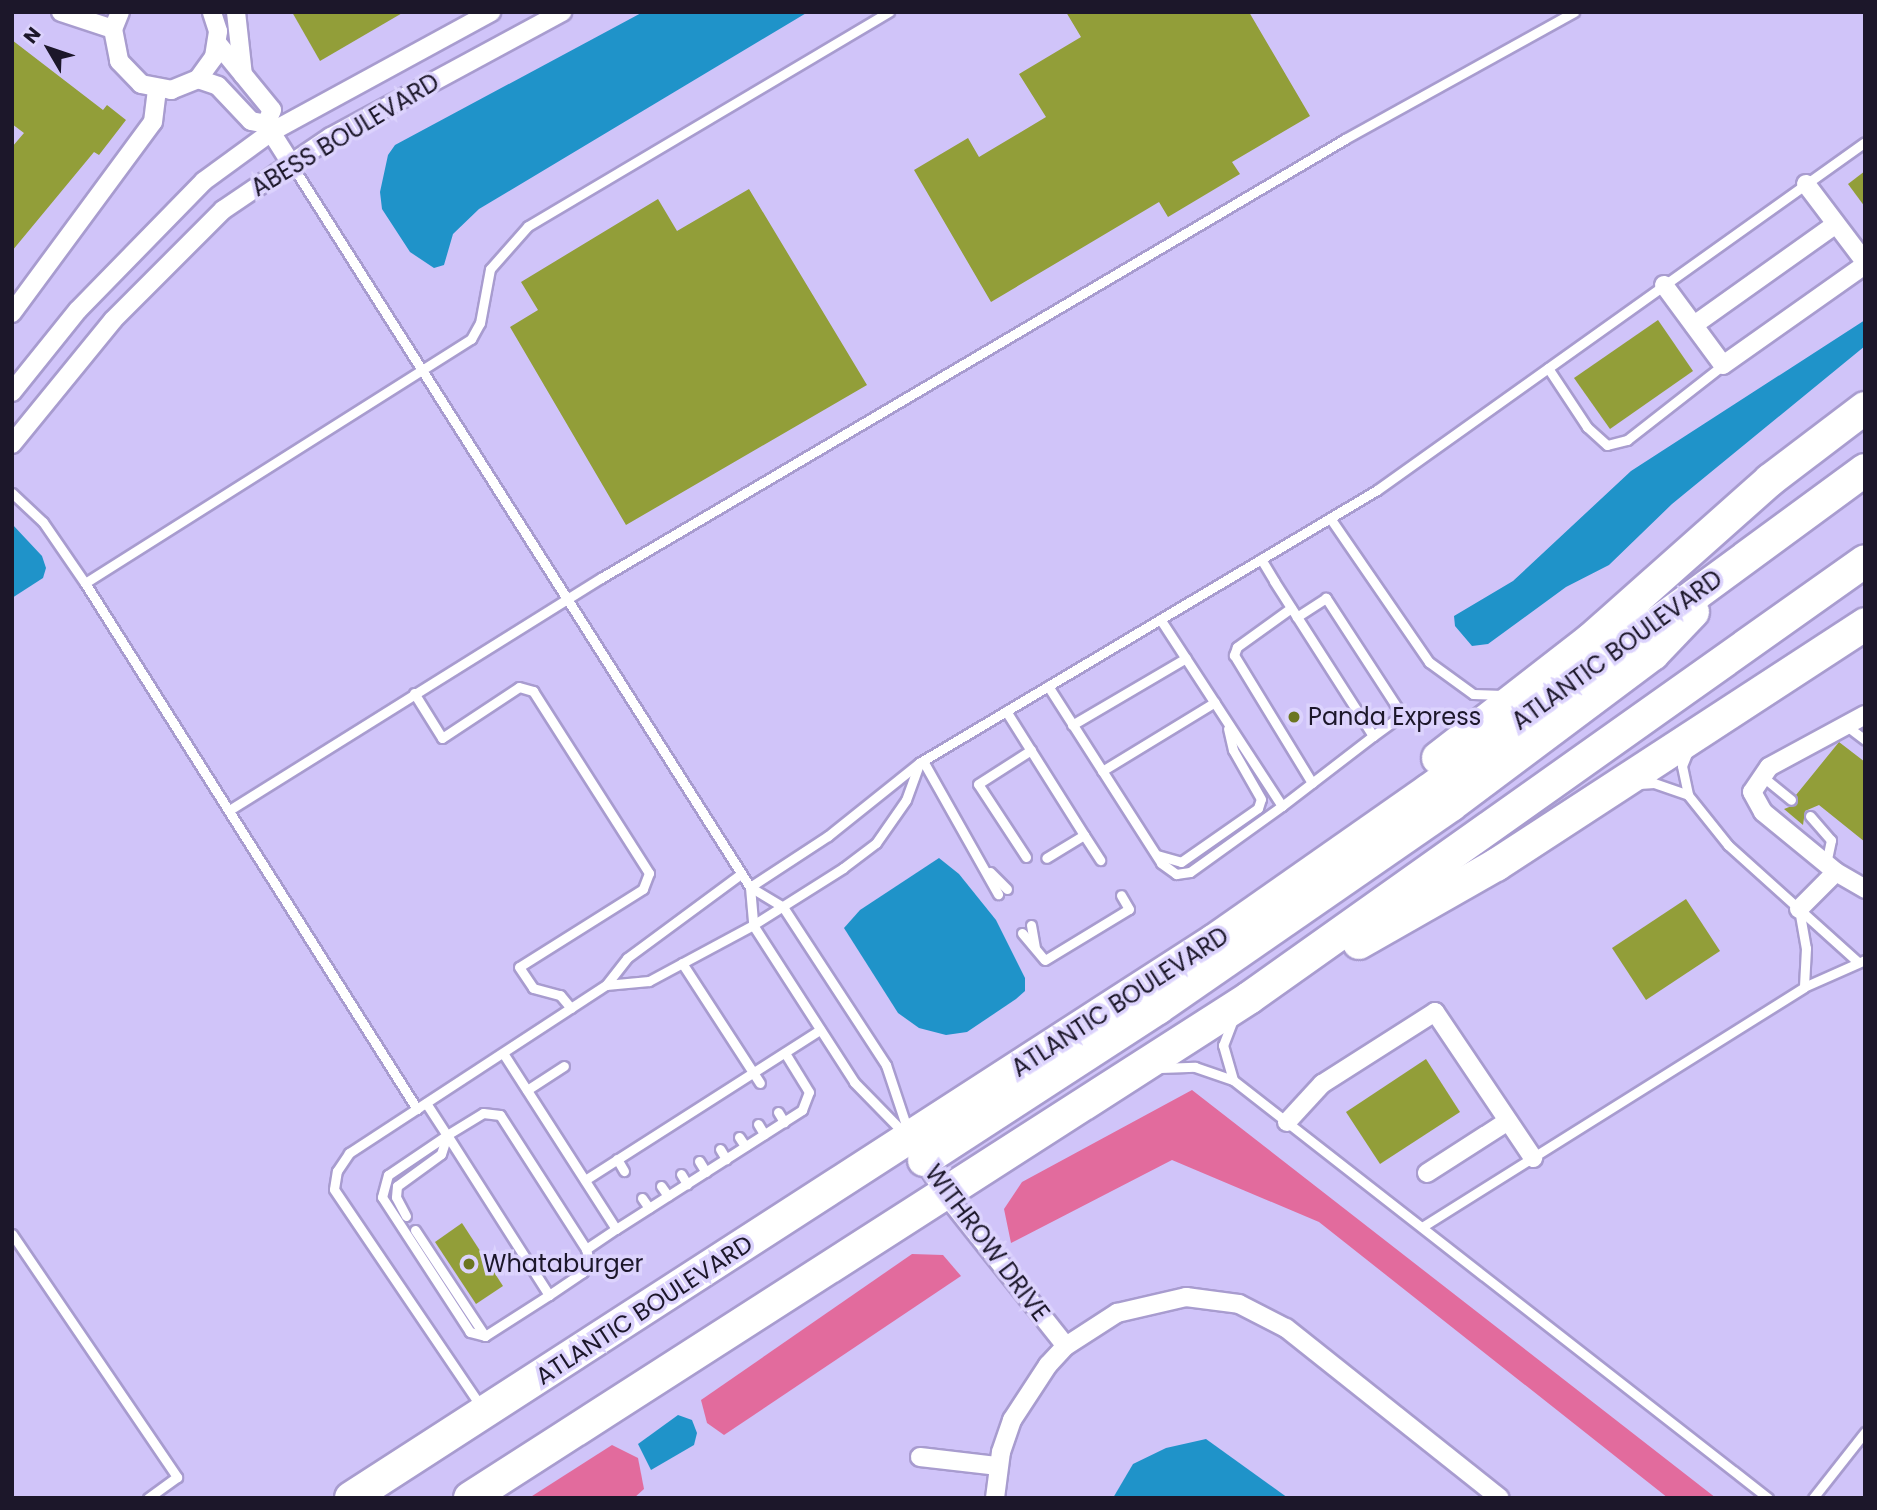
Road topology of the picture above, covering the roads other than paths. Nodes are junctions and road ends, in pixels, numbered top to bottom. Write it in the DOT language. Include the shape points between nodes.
graph roads {
  1 [pos="61,12"];
  2 [pos="212,12"];
  3 [pos="236,12"];
  4 [pos="491,12"];
  5 [pos="562,12"];
  6 [pos="889,12"];
  7 [pos="1574,12"];
  8 [pos="117,21"];
  9 [pos="218,44"];
  10 [pos="243,75"];
  11 [pos="198,79"];
  12 [pos="157,90"];
  13 [pos="268,128"];
  14 [pos="1865,142"];
  15 [pos="290,162"];
  16 [pos="1806,184"];
  17 [pos="1836,224"];
  18 [pos="1865,263"];
  19 [pos="1664,285"];
  20 [pos="12,313"];
  21 [pos="1694,326"];
  22 [pos="1723,365"];
  23 [pos="1548,368"];
  24 [pos="421,370"];
  25 [pos="12,392"];
  26 [pos="1865,408"];
  27 [pos="12,444"];
  28 [pos="1865,470"];
  29 [pos="12,493"];
  30 [pos="1330,518"];
  31 [pos="1753,551"];
  32 [pos="1261,559"];
  33 [pos="1865,561"];
  34 [pos="85,583"];
  35 [pos="565,599"];
  36 [pos="1294,612"];
  37 [pos="1160,619"];
  38 [pos="1865,624"];
  39 [pos="1186,658"];
  40 [pos="1048,686"];
  41 [pos="414,694"];
  42 [pos="1515,695"];
  43 [pos="1215,702"];
  44 [pos="1006,711"];
  45 [pos="1865,715"];
  46 [pos="1227,721"];
  47 [pos="1844,723"];
  48 [pos="1072,725"];
  49 [pos="1696,733"];
  50 [pos="1373,736"];
  51 [pos="1865,740"];
  52 [pos="1031,750"];
  53 [pos="921,762"];
  54 [pos="1102,771"];
  55 [pos="1763,777"];
  56 [pos="1312,783"];
  57 [pos="1616,786"];
  58 [pos="1688,795"];
  59 [pos="1791,800"];
  60 [pos="1282,806"];
  61 [pos="231,809"];
  62 [pos="1810,816"];
  63 [pos="1084,835"];
  64 [pos="1156,854"];
  65 [pos="1026,857"];
  66 [pos="1046,858"];
  67 [pos="1100,860"];
  68 [pos="1831,868"];
  69 [pos="741,874"];
  70 [pos="750,887"];
  71 [pos="1865,889"];
  72 [pos="1002,891"];
  73 [pos="1121,895"];
  74 [pos="783,907"];
  75 [pos="1799,909"];
  76 [pos="753,925"];
  77 [pos="1031,925"];
  78 [pos="1022,933"];
  79 [pos="1215,940"];
  80 [pos="1035,947"];
  81 [pos="1862,961"];
  82 [pos="682,963"];
  83 [pos="606,985"];
  84 [pos="1804,987"];
  85 [pos="1249,998"];
  86 [pos="570,1008"];
  87 [pos="820,1030"];
  88 [pos="503,1053"];
  89 [pos="785,1053"];
  90 [pos="564,1066"];
  91 [pos="1144,1068"];
  92 [pos="754,1073"];
  93 [pos="1233,1080"];
  94 [pos="760,1083"];
  95 [pos="733,1086"];
  96 [pos="527,1090"];
  97 [pos="739,1096"];
  98 [pos="714,1098"];
  99 [pos="426,1103"];
  100 [pos="721,1108"];
  101 [pos="417,1109"];
  102 [pos="696,1109"];
  103 [pos="778,1112"];
  104 [pos="702,1120"];
  105 [pos="1508,1121"];
  106 [pos="784,1122"];
  107 [pos="1287,1122"];
  108 [pos="675,1123"];
  109 [pos="758,1124"];
  110 [pos="681,1133"];
  111 [pos="764,1134"];
  112 [pos="447,1135"];
  113 [pos="656,1135"];
  114 [pos="739,1137"];
  115 [pos="662,1145"];
  116 [pos="745,1146"];
  117 [pos="635,1148"];
  118 [pos="720,1149"];
  119 [pos="917,1150"];
  120 [pos="1533,1158"];
  121 [pos="617,1159"];
  122 [pos="642,1159"];
  123 [pos="726,1159"];
  124 [pos="699,1161"];
  125 [pos="624,1171"];
  126 [pos="705,1172"];
  127 [pos="1427,1173"];
  128 [pos="681,1174"];
  129 [pos="585,1180"];
  130 [pos="687,1184"];
  131 [pos="661,1186"];
  132 [pos="945,1194"];
  133 [pos="668,1196"];
  134 [pos="642,1198"];
  135 [pos="649,1208"];
  136 [pos="406,1216"];
  137 [pos="1422,1227"];
  138 [pos="616,1229"];
  139 [pos="415,1230"];
  140 [pos="12,1234"];
  141 [pos="586,1249"];
  142 [pos="549,1295"];
  143 [pos="485,1336"];
  144 [pos="1066,1346"];
  145 [pos="485,1412"];
  146 [pos="1865,1432"];
  147 [pos="920,1457"];
  148 [pos="998,1466"];
  149 [pos="148,1498"];
  150 [pos="351,1498"];
  151 [pos="470,1498"];
  152 [pos="995,1498"];
  153 [pos="1500,1498"];
  154 [pos="1768,1498"];
  155 [pos="1813,1498"];
  1 -- 8 [label="street"];
  2 -- 9 [label="street"];
  3 -- 10 [label="street"];
  4 -- 13 [label="street, ABESS BOULEVARD"];
  5 -- 15 [label="street, ABESS BOULEVARD"];
  6 -- 24 [label="lane" via="528,226 490,269 480,323 471,339"];
  7 -- 35 [label="lane" via="1345,139"];
  8 -- 12 [label="street" via="118,61 128,75"];
  9 -- 10 [label="street"];
  9 -- 11 [label="street"];
  10 -- 13 [label="street" via="272,110"];
  11 -- 12 [label="street"];
  11 -- 13 [label="street" via="218,86 251,121"];
  12 -- 20 [label="street" via="153,122"];
  13 -- 15 [label="street"];
  13 -- 25 [label="street, ABESS BOULEVARD" via="204,181 129,254"];
  14 -- 16 [label="lane"];
  15 -- 24 [label="lane"];
  15 -- 27 [label="street, ABESS BOULEVARD" via="223,209 162,266"];
  16 -- 17 [label="street"];
  16 -- 19 [label="lane"];
  17 -- 18 [label="street"];
  17 -- 21 [label="street"];
  18 -- 22 [label="street"];
  19 -- 21 [label="street"];
  19 -- 23 [label="lane"];
  21 -- 22 [label="street"];
  22 -- 23 [label="lane" via="1626,440 1606,444 1587,427"];
  23 -- 30 [label="lane"];
  24 -- 34 [label="lane"];
  24 -- 35 [label="lane"];
  26 -- 42 [label="highway" via="1770,480 1590,640"];
  28 -- 31 [label="highway, ATLANTIC BOULEVARD"];
  29 -- 34 [label="lane" via="43,522"];
  30 -- 32 [label="lane"];
  30 -- 42 [label="lane" via="1440,674 1473,694"];
  31 -- 79 [label="highway, ATLANTIC BOULEVARD" via="1428,791"];
  31 -- 119 [label="highway" via="1653,654 1462,796 1158,1008"];
  32 -- 36 [label="lane"];
  32 -- 37 [label="lane"];
  33 -- 85 [label="highway"];
  34 -- 61 [label="lane"];
  35 -- 41 [label="lane"];
  35 -- 69 [label="lane"];
  36 -- 50 [label="lane"];
  36 -- 50 [label="lane" via="1326,598 1402,715"];
  36 -- 56 [label="lane" via="1237,646 1234,655"];
  37 -- 39 [label="lane"];
  37 -- 40 [label="lane"];
  38 -- 49 [label="highway"];
  39 -- 43 [label="lane"];
  39 -- 48 [label="lane"];
  40 -- 44 [label="lane"];
  40 -- 48 [label="lane"];
  41 -- 61 [label="lane"];
  41 -- 86 [label="lane" via="442,738 519,687 533,691 649,873 643,888 519,967 533,988 560,995"];
  42 -- 79 [label="highway"];
  43 -- 46 [label="lane"];
  43 -- 54 [label="lane"];
  44 -- 52 [label="lane"];
  44 -- 53 [label="lane"];
  45 -- 47 [label="street"];
  46 -- 60 [label="lane"];
  46 -- 64 [label="lane" via="1233,750 1261,799 1258,808 1181,862"];
  47 -- 51 [label="lane"];
  47 -- 55 [label="street" via="1769,767"];
  48 -- 54 [label="lane"];
  49 -- 57 [label="highway"];
  49 -- 58 [label="lane" via="1682,766"];
  50 -- 56 [label="lane"];
  52 -- 63 [label="lane"];
  52 -- 65 [label="lane" via="978,784"];
  53 -- 70 [label="lane" via="796,860"];
  53 -- 72 [label="lane"];
  53 -- 74 [label="lane" via="906,800 876,843"];
  54 -- 64 [label="lane"];
  55 -- 59 [label="lane"];
  55 -- 68 [label="street" via="1752,792 1763,811"];
  56 -- 60 [label="lane"];
  57 -- 58 [label="lane" via="1654,783"];
  57 -- 85 [label="highway" via="1437,900"];
  58 -- 75 [label="lane" via="1728,845"];
  60 -- 64 [label="lane" via="1190,872 1176,874"];
  61 -- 101 [label="lane"];
  62 -- 68 [label="lane" via="1831,839"];
  63 -- 66 [label="lane"];
  63 -- 67 [label="lane"];
  68 -- 71 [label="street"];
  68 -- 75 [label="street"];
  69 -- 70 [label="lane"];
  69 -- 83 [label="lane" via="627,958"];
  70 -- 74 [label="lane"];
  70 -- 76 [label="lane"];
  73 -- 80 [label="lane" via="1129,909 1045,960"];
  74 -- 76 [label="lane"];
  74 -- 119 [label="lane" via="886,1065"];
  75 -- 81 [label="lane"];
  75 -- 84 [label="lane" via="1807,948"];
  76 -- 82 [label="lane"];
  76 -- 87 [label="lane"];
  77 -- 80 [label="lane"];
  78 -- 80 [label="lane"];
  79 -- 119 [label="highway, ATLANTIC BOULEVARD"];
  81 -- 84 [label="lane"];
  82 -- 83 [label="lane" via="649,981"];
  82 -- 92 [label="lane"];
  83 -- 86 [label="lane"];
  84 -- 120 [label="lane"];
  85 -- 91 [label="highway"];
  85 -- 93 [label="lane" via="1223,1045"];
  86 -- 88 [label="lane"];
  87 -- 89 [label="lane"];
  87 -- 119 [label="lane" via="854,1082"];
  88 -- 96 [label="lane"];
  88 -- 99 [label="lane"];
  89 -- 92 [label="lane"];
  89 -- 106 [label="lane" via="810,1092 802,1110"];
  90 -- 96 [label="lane"];
  91 -- 93 [label="lane" via="1195,1067"];
  91 -- 132 [label="highway"];
  92 -- 94 [label="lane"];
  92 -- 95 [label="lane"];
  93 -- 107 [label="lane"];
  95 -- 97 [label="lane"];
  95 -- 98 [label="lane"];
  96 -- 129 [label="lane"];
  98 -- 100 [label="lane"];
  98 -- 102 [label="lane"];
  99 -- 101 [label="lane"];
  99 -- 112 [label="lane"];
  101 -- 145 [label="lane" via="349,1153 337,1171 334,1189"];
  102 -- 104 [label="lane"];
  102 -- 108 [label="lane"];
  103 -- 106 [label="lane"];
  105 -- 107 [label="street" via="1435,1012 1322,1084"];
  105 -- 120 [label="street"];
  105 -- 127 [label="street"];
  106 -- 111 [label="lane"];
  107 -- 137 [label="lane"];
  108 -- 110 [label="lane"];
  108 -- 113 [label="lane"];
  109 -- 111 [label="lane"];
  111 -- 116 [label="lane"];
  112 -- 136 [label="lane" via="441,1154 397,1186 396,1197"];
  112 -- 141 [label="lane" via="483,1112 500,1115"];
  112 -- 142 [label="lane"];
  112 -- 143 [label="lane" via="388,1175 382,1197 470,1332"];
  113 -- 115 [label="lane"];
  113 -- 117 [label="lane"];
  114 -- 116 [label="lane"];
  116 -- 123 [label="lane"];
  117 -- 121 [label="lane"];
  117 -- 122 [label="lane"];
  118 -- 123 [label="lane"];
  119 -- 132 [label="street, WITHROW DRIVE"];
  119 -- 145 [label="highway, ATLANTIC BOULEVARD"];
  120 -- 137 [label="lane"];
  121 -- 125 [label="lane"];
  121 -- 129 [label="lane"];
  123 -- 126 [label="lane"];
  124 -- 126 [label="lane"];
  126 -- 130 [label="lane"];
  128 -- 130 [label="lane"];
  129 -- 138 [label="lane"];
  130 -- 133 [label="lane"];
  131 -- 133 [label="lane"];
  132 -- 144 [label="street, WITHROW DRIVE"];
  132 -- 151 [label="highway"];
  133 -- 135 [label="lane"];
  134 -- 135 [label="lane"];
  135 -- 138 [label="lane"];
  137 -- 154 [label="lane"];
  138 -- 141 [label="lane"];
  139 -- 143 [label="lane"];
  140 -- 149 [label="lane" via="177,1477"];
  141 -- 142 [label="lane" via="589,1261 583,1272"];
  142 -- 143 [label="lane"];
  144 -- 148 [label="street" via="1028,1391 1012,1420"];
  144 -- 153 [label="street" via="1117,1313 1151,1301 1186,1297 1239,1304 1286,1328"];
  145 -- 150 [label="highway, ATLANTIC BOULEVARD"];
  146 -- 155 [label="lane"];
  147 -- 148 [label="street"];
  148 -- 152 [label="street"];
}
